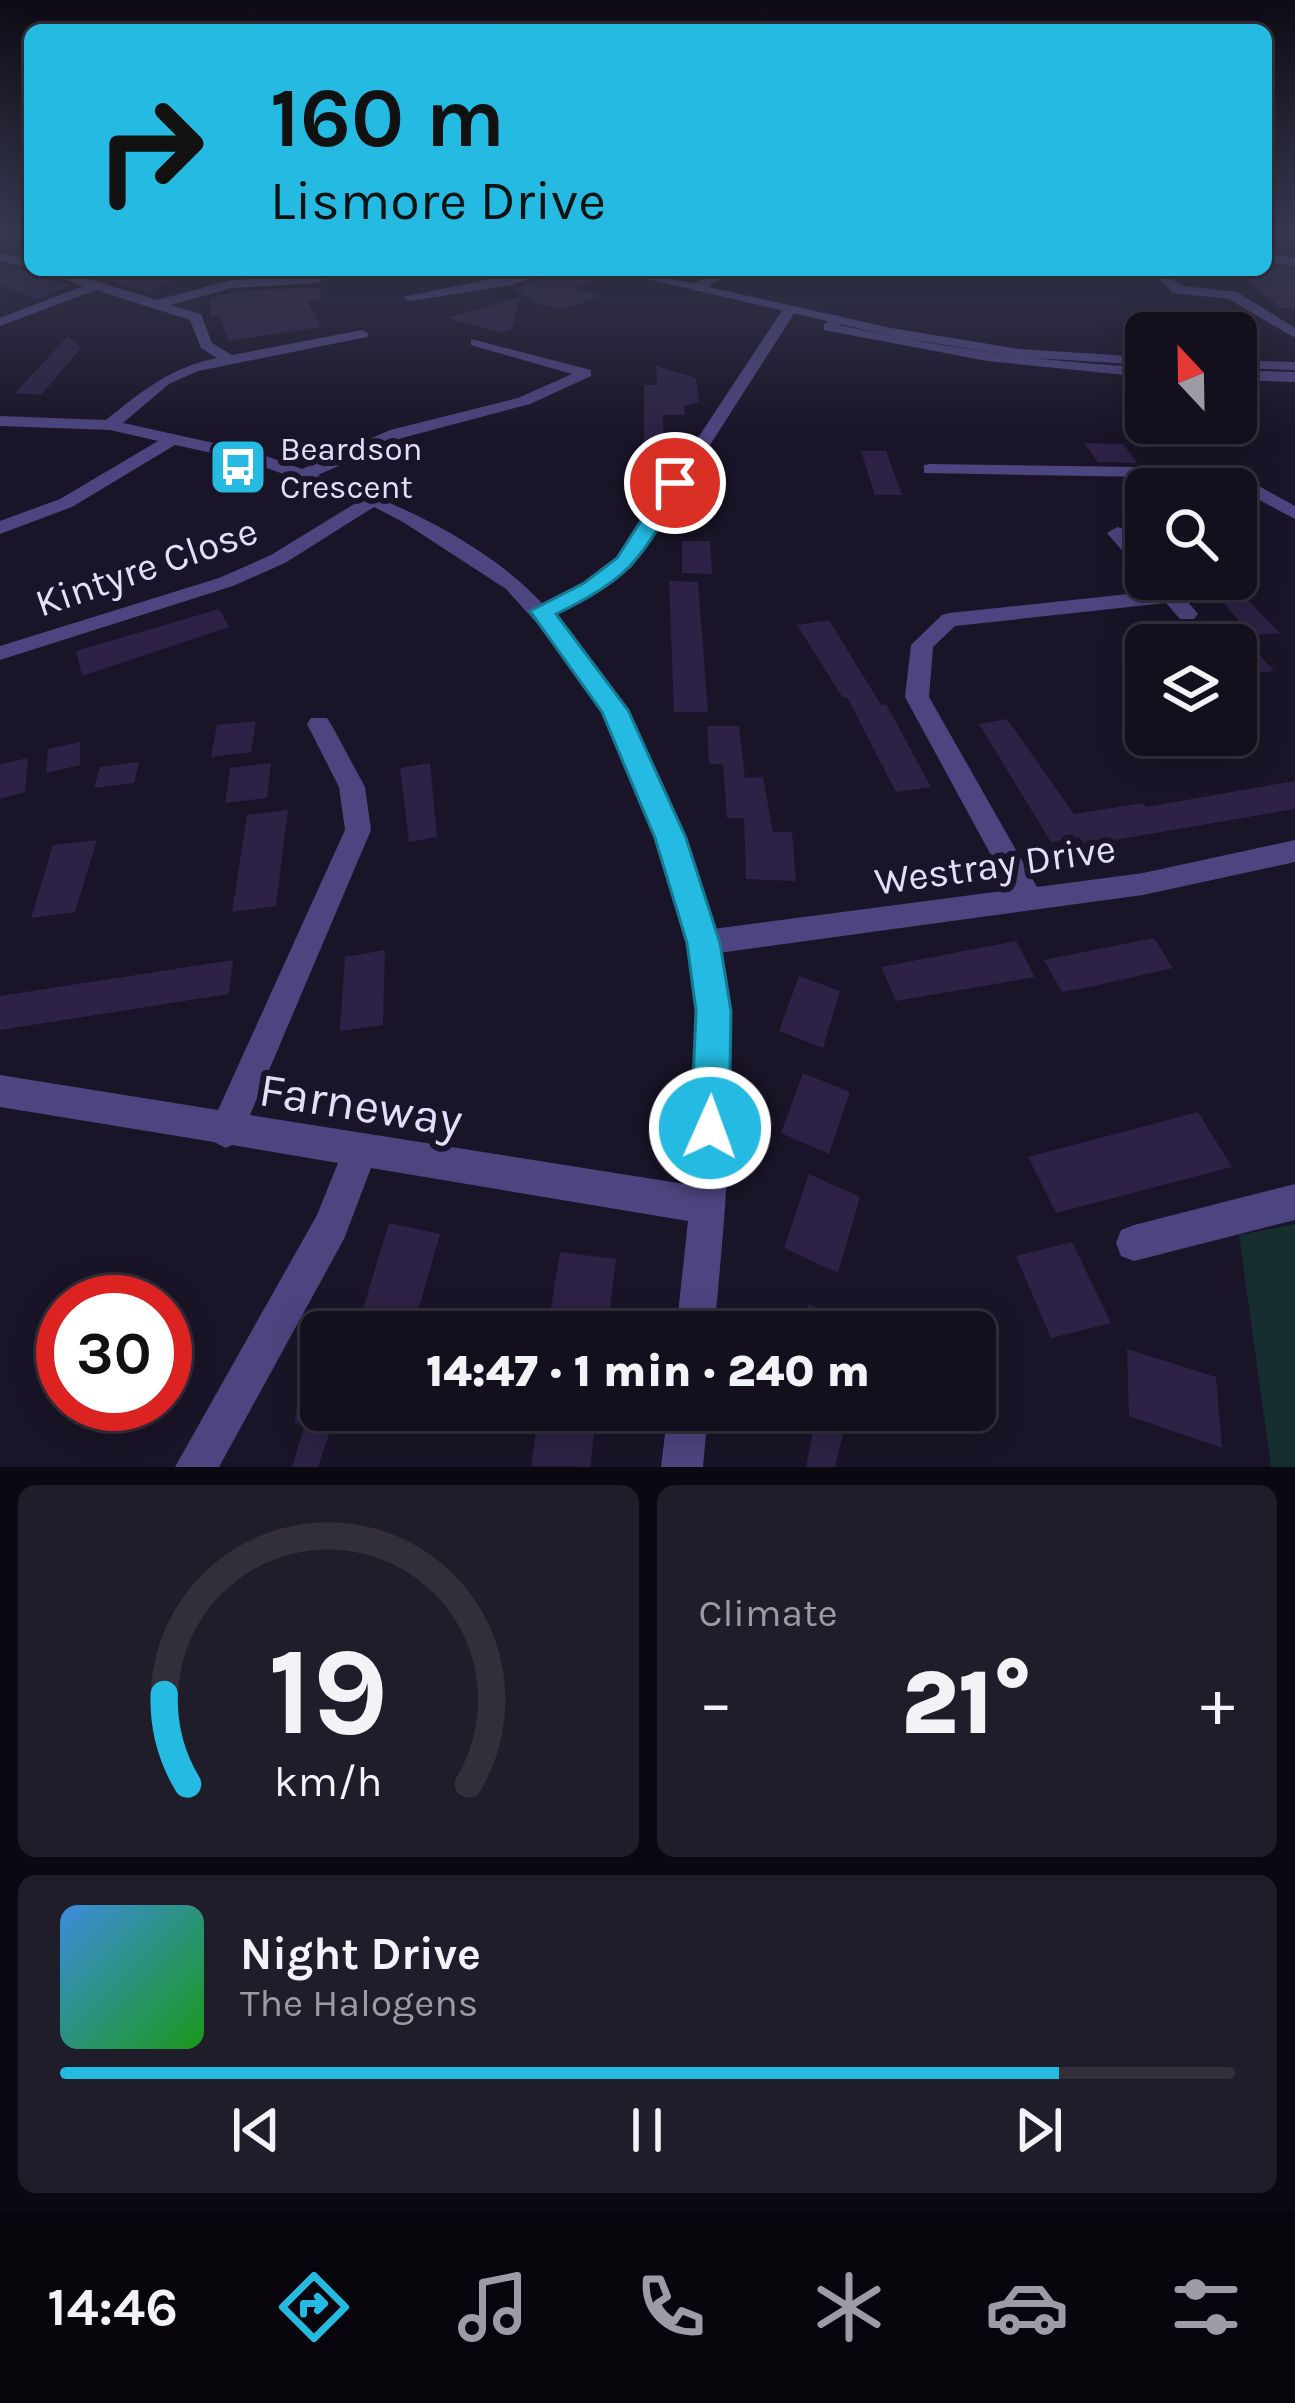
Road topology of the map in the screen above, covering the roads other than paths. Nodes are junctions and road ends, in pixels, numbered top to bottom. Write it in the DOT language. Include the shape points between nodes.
graph roads {
  1 [pos="55,300"];
  2 [pos="145,300"];
  3 [pos="167,300"];
  4 [pos="754,300"];
  5 [pos="1239,300"];
  6 [pos="158,304"];
  7 [pos="790,309"];
  8 [pos="837,319"];
  9 [pos="1,322"];
  10 [pos="362,334"];
  11 [pos="1295,334"];
  12 [pos="476,342"];
  13 [pos="226,357"];
  14 [pos="1125,360"];
  15 [pos="1257,365"];
  16 [pos="1295,366"];
  17 [pos="1125,371"];
  18 [pos="1257,376"];
  19 [pos="1295,377"];
  20 [pos="0,421"];
  21 [pos="110,425"];
  22 [pos="173,439"];
  23 [pos="930,469"];
  24 [pos="305,474"];
  25 [pos="373,500"];
  26 [pos="1295,513"];
  27 [pos="0,528"];
  28 [pos="1117,533"];
  29 [pos="1125,542"];
  30 [pos="1143,600"];
  31 [pos="542,611"];
  32 [pos="0,653"];
  33 [pos="320,724"];
  34 [pos="1295,851"];
  35 [pos="1029,898"];
  36 [pos="703,943"];
  37 [pos="0,1091"];
  38 [pos="226,1131"];
  39 [pos="359,1153"];
  40 [pos="1295,1202"];
  41 [pos="708,1206"];
  42 [pos="1134,1243"];
  43 [pos="697,1311"];
  44 [pos="686,1431"];
  45 [pos="196,1467"];
  46 [pos="682,1467"];
  1 -- 9 [label="street"];
  2 -- 6 [label="street"];
  3 -- 6 [label="street"];
  4 -- 7 [label="street"];
  5 -- 11 [label="street"];
  6 -- 13 [label="street" via="196,317 206,345"];
  7 -- 8 [label="street"];
  7 -- 31 [label="street" via="625,563"];
  8 -- 14 [label="street" via="1018,353"];
  8 -- 17 [label="street" via="830,327 938,352"];
  10 -- 13 [label="street"];
  12 -- 24 [label="street" via="586,373 524,401 396,434"];
  13 -- 21 [label="street" via="164,382"];
  15 -- 16 [label="street"];
  18 -- 19 [label="street"];
  20 -- 21 [label="street"];
  21 -- 22 [label="street"];
  22 -- 24 [label="street"];
  22 -- 27 [label="street" via="66,503"];
  23 -- 26 [label="street" via="1206,473"];
  24 -- 25 [label="street"];
  25 -- 31 [label="street"];
  25 -- 32 [label="street, Kintyre Close" via="226,582"];
  28 -- 29 [label="street"];
  30 -- 35 [label="street" via="950,620 922,645 917,697"];
  31 -- 36 [label="street" via="623,726"];
  33 -- 38 [label="street" via="352,787 358,830"];
  34 -- 35 [label="street, Westray Drive" via="1143,884"];
  35 -- 36 [label="street, Westray Drive"];
  36 -- 41 [label="street" via="713,1011"];
  37 -- 38 [label="street, Farneway"];
  38 -- 39 [label="street, Farneway"];
  39 -- 41 [label="street, Farneway"];
  39 -- 45 [label="street" via="331,1226"];
  40 -- 42 [label="street"];
  41 -- 43 [label="street"];
  44 -- 46 [label="street"];
}
